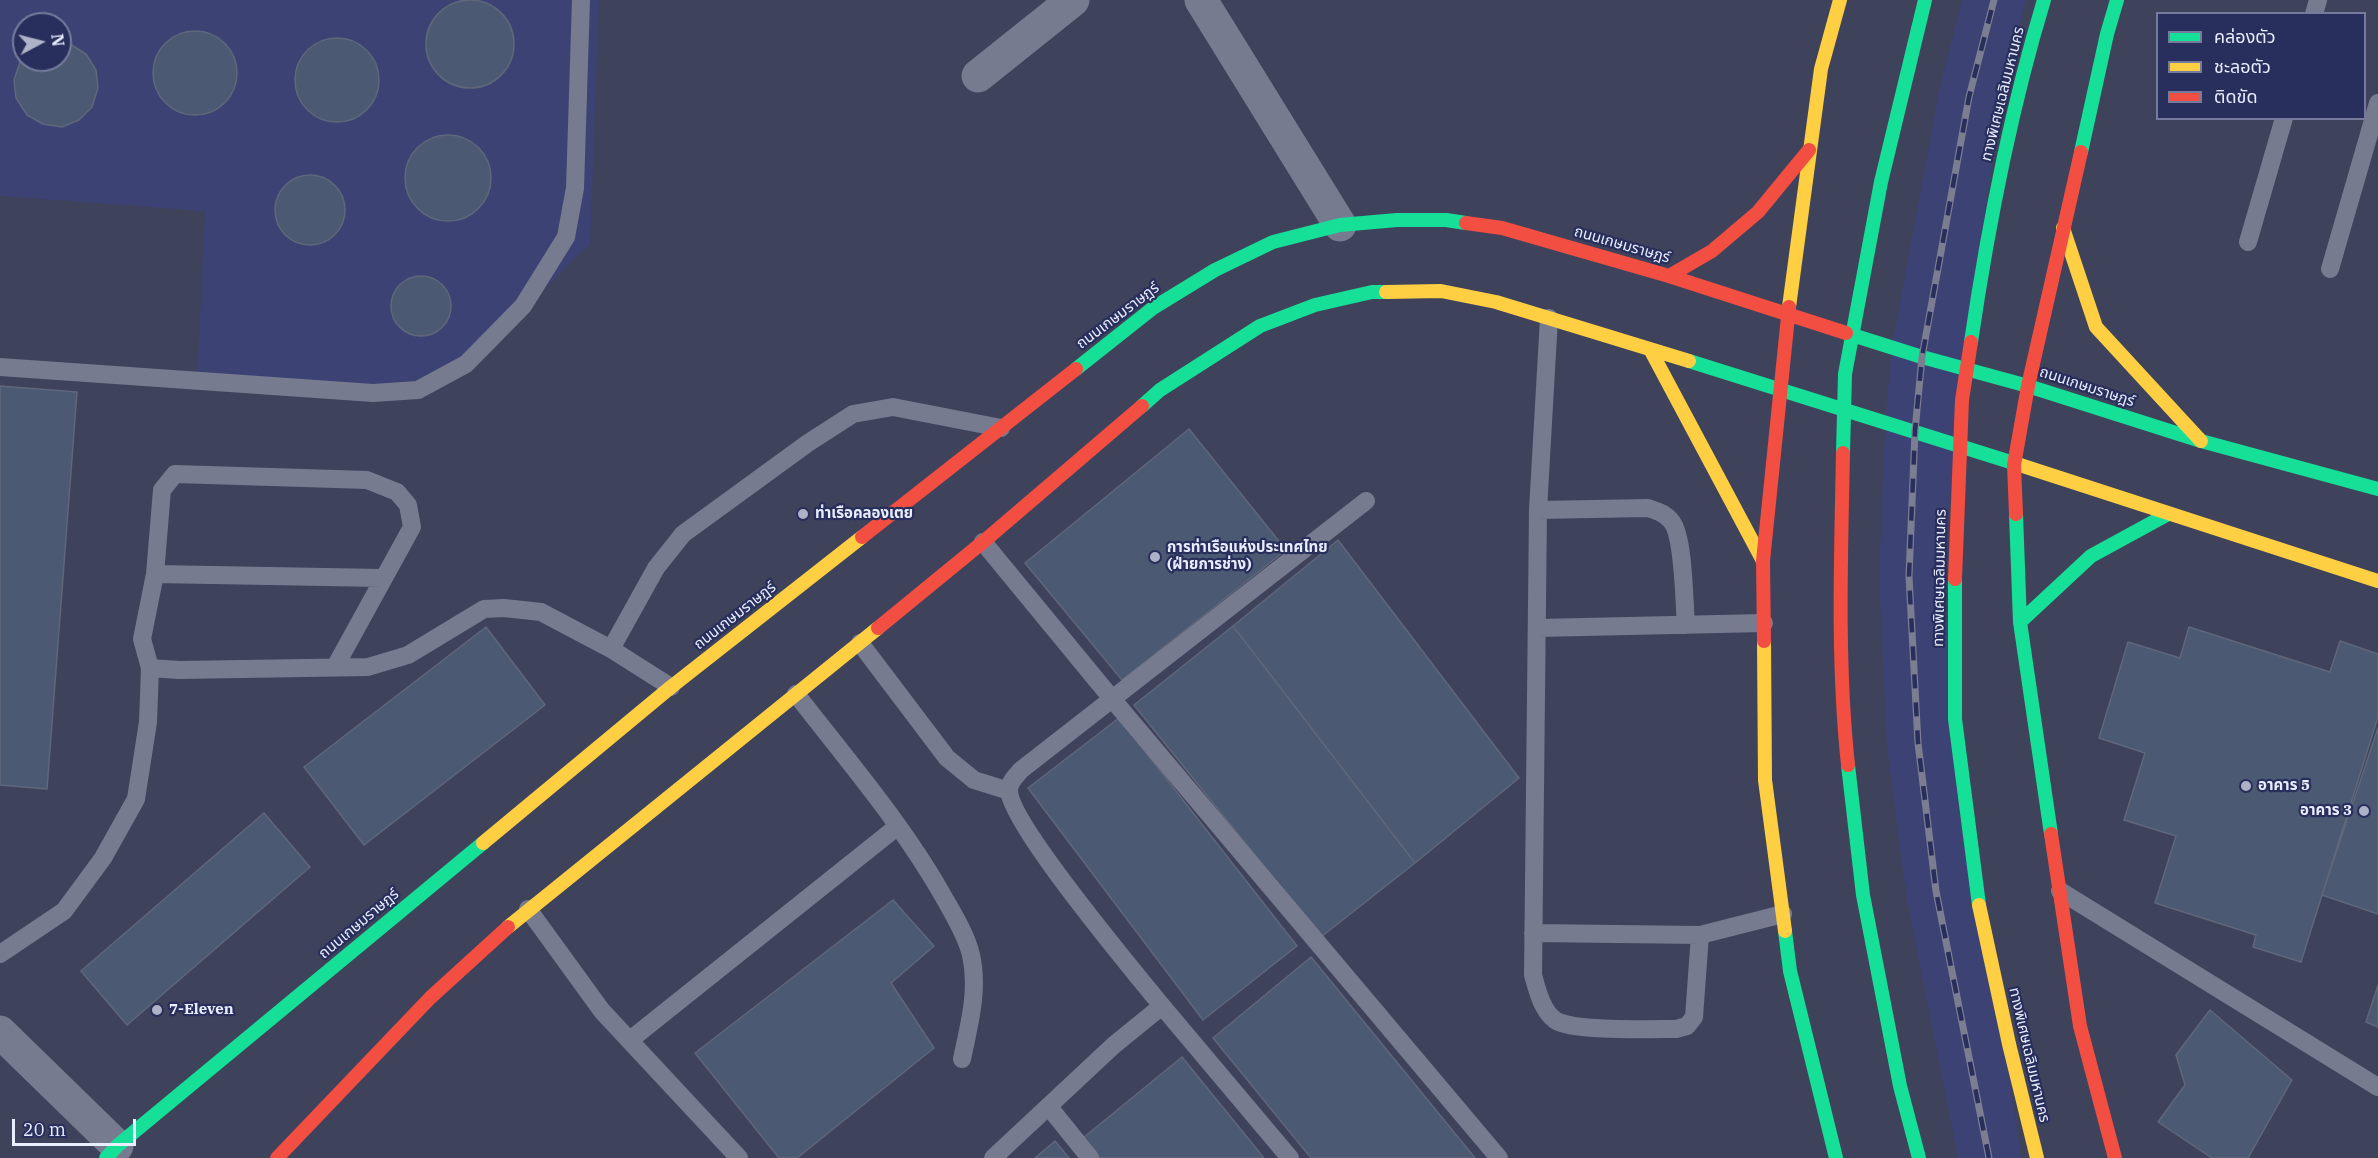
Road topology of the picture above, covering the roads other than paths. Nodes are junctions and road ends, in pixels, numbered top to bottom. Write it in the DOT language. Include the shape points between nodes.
graph roads {
  1 [pos="581,0"];
  2 [pos="1073,0"];
  3 [pos="1201,0"];
  4 [pos="1840,0"];
  5 [pos="1925,0"];
  6 [pos="2044,0"];
  7 [pos="2117,0"];
  8 [pos="978,76"];
  9 [pos="2378,103"];
  10 [pos="2283,120"];
  11 [pos="1809,150"];
  12 [pos="1340,225"];
  13 [pos="2063,228"];
  14 [pos="2248,242"];
  15 [pos="2330,269"];
  16 [pos="1669,276"];
  17 [pos="1788,314"];
  18 [pos="1549,318"];
  19 [pos="1651,351"];
  20 [pos="0,367"];
  21 [pos="2028,386"];
  22 [pos="1780,389"];
  23 [pos="1000,428"];
  24 [pos="2201,441"];
  25 [pos="2014,465"];
  26 [pos="2378,489"];
  27 [pos="1366,501"];
  28 [pos="1538,510"];
  29 [pos="2168,514"];
  30 [pos="983,542"];
  31 [pos="1763,561"];
  32 [pos="155,574"];
  33 [pos="382,578"];
  34 [pos="2378,581"];
  35 [pos="2020,622"];
  36 [pos="1764,623"];
  37 [pos="1686,625"];
  38 [pos="1538,627"];
  39 [pos="860,643"];
  40 [pos="610,649"];
  41 [pos="335,668"];
  42 [pos="150,669"];
  43 [pos="671,687"];
  44 [pos="796,694"];
  45 [pos="1113,700"];
  46 [pos="1009,791"];
  47 [pos="898,826"];
  48 [pos="2060,891"];
  49 [pos="528,909"];
  50 [pos="1783,914"];
  51 [pos="1533,933"];
  52 [pos="1700,935"];
  53 [pos="0,954"];
  54 [pos="1162,1006"];
  55 [pos="0,1032"];
  56 [pos="630,1040"];
  57 [pos="962,1059"];
  58 [pos="2378,1088"];
  59 [pos="1049,1107"];
  60 [pos="111,1152"];
  61 [pos="277,1158"];
  62 [pos="739,1158"];
  63 [pos="993,1158"];
  64 [pos="1090,1158"];
  65 [pos="1290,1158"];
  66 [pos="1499,1158"];
  67 [pos="1836,1158"];
  68 [pos="1919,1158"];
  69 [pos="2037,1158"];
  70 [pos="2115,1158"];
  1 -- 20 [label="lane" via="575,188 566,237 523,306 466,363 418,390 373,393"];
  2 -- 8 [label="street"];
  3 -- 12 [label="street"];
  4 -- 11 [label="main road" via="1821,69"];
  5 -- 68 [label="main road" via="1881,182 1845,374 1841,545 1843,719 1863,895 1899,1086"];
  6 -- 69 [label="main road, ทางพิเศษเฉลิมมหานคร" via="2023,69 1986,237 1962,400 1955,551 1955,719 1977,895"];
  7 -- 13 [label="main road"];
  9 -- 15 [label="lane"];
  10 -- 14 [label="lane"];
  11 -- 16 [label="main road" via="1758,212 1712,250"];
  11 -- 17 [label="main road"];
  12 -- 16 [label="main road, ถนนเกษมราษฎร์" via="1446,220 1503,228"];
  12 -- 23 [label="main road, ถนนเกษมราษฎร์" via="1274,242 1215,270 1153,308"];
  13 -- 21 [label="main road"];
  13 -- 24 [label="main road" via="2096,327"];
  16 -- 17 [label="main road, ถนนเกษมราษฎร์"];
  17 -- 21 [label="main road, ถนนเกษมราษฎร์"];
  17 -- 22 [label="main road"];
  18 -- 19 [label="main road"];
  18 -- 28 [label="lane"];
  18 -- 30 [label="main road" via="1441,291 1372,291 1315,305 1271,322 1160,390"];
  19 -- 22 [label="main road"];
  19 -- 31 [label="main road"];
  21 -- 24 [label="main road, ถนนเกษมราษฎร์"];
  21 -- 25 [label="main road"];
  22 -- 25 [label="main road"];
  22 -- 31 [label="main road"];
  23 -- 40 [label="lane" via="893,407 853,414 683,534 656,568"];
  23 -- 43 [label="main road, ถนนเกษมราษฎร์"];
  24 -- 26 [label="main road, ถนนเกษมราษฎร์"];
  25 -- 29 [label="main road"];
  25 -- 35 [label="main road"];
  27 -- 45 [label="lane"];
  28 -- 37 [label="lane" via="1648,508 1661,512 1673,523 1680,545"];
  28 -- 38 [label="lane"];
  29 -- 34 [label="main road"];
  29 -- 35 [label="main road" via="2091,556"];
  30 -- 39 [label="main road"];
  30 -- 45 [label="lane"];
  31 -- 36 [label="main road"];
  32 -- 33 [label="lane"];
  32 -- 33 [label="lane" via="162,490 175,474 367,480 397,492 408,505 412,527"];
  32 -- 42 [label="lane" via="142,639"];
  33 -- 41 [label="lane"];
  35 -- 48 [label="main road"];
  36 -- 37 [label="lane"];
  36 -- 50 [label="main road" via="1765,780"];
  37 -- 38 [label="lane"];
  38 -- 51 [label="lane"];
  39 -- 44 [label="main road"];
  39 -- 46 [label="lane" via="947,758 974,780"];
  40 -- 41 [label="lane" via="541,612 484,609 408,655 368,668"];
  40 -- 43 [label="lane"];
  41 -- 42 [label="lane"];
  42 -- 53 [label="lane" via="148,722 136,799 104,858 64,911"];
  43 -- 60 [label="main road, ถนนเกษมราษฎร์"];
  44 -- 47 [label="lane"];
  44 -- 49 [label="main road"];
  45 -- 46 [label="lane" via="1021,770"];
  45 -- 66 [label="lane"];
  46 -- 54 [label="lane" via="1014,810 1026,830"];
  47 -- 56 [label="lane"];
  47 -- 57 [label="lane" via="930,871 971,954 974,994"];
  48 -- 58 [label="lane"];
  48 -- 70 [label="main road" via="2080,1026"];
  49 -- 56 [label="lane" via="602,1011"];
  49 -- 61 [label="main road" via="430,998"];
  50 -- 52 [label="lane"];
  50 -- 67 [label="main road" via="1790,971"];
  51 -- 52 [label="lane"];
  51 -- 52 [label="lane" via="1533,975 1540,999 1555,1020 1574,1027 1676,1029 1687,1026 1694,1017"];
  54 -- 59 [label="lane"];
  54 -- 65 [label="lane"];
  55 -- 60 [label="street"];
  56 -- 62 [label="lane"];
  59 -- 63 [label="lane"];
  59 -- 64 [label="lane"];
}
